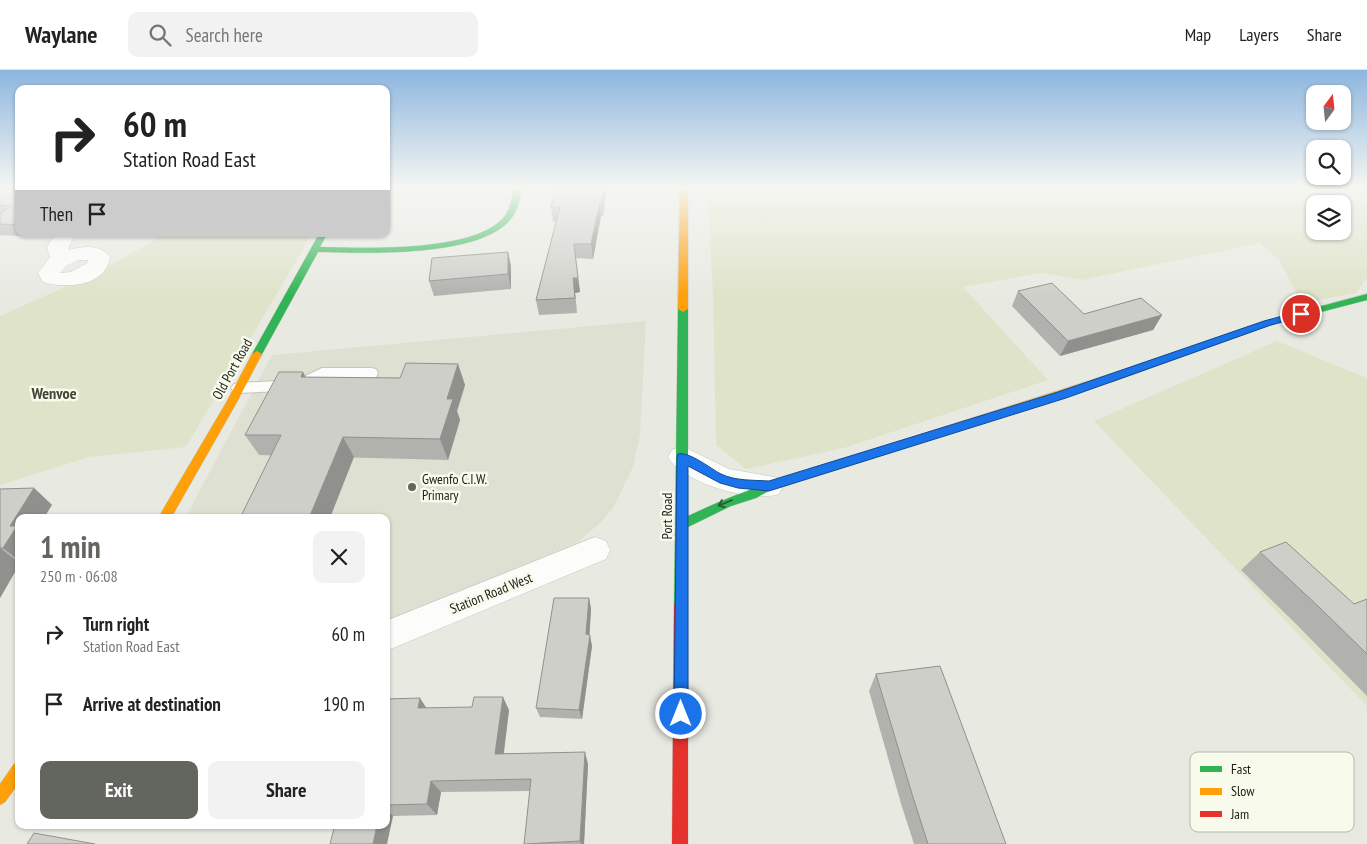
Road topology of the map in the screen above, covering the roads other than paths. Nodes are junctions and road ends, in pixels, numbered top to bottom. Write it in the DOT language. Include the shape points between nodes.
graph roads {
  1 [pos="502,224"];
  2 [pos="684,224"];
  3 [pos="63,237"];
  4 [pos="321,237"];
  5 [pos="314,249"];
  6 [pos="61,260"];
  7 [pos="1367,297"];
  8 [pos="371,373"];
  9 [pos="239,388"];
  10 [pos="682,457"];
  11 [pos="769,486"];
  12 [pos="166,514"];
  13 [pos="682,524"];
  14 [pos="595,550"];
  15 [pos="390,634"];
  16 [pos="15,775"];
  17 [pos="0,797"];
  18 [pos="680,844"];
  1 -- 5 [label="street" via="476,238 439,245"];
  2 -- 10 [label="street, Port Road"];
  3 -- 6 [label="street" via="58,247"];
  4 -- 5 [label="street, Old Port Road"];
  5 -- 9 [label="street, Old Port Road"];
  7 -- 11 [label="street" via="1268,323 1062,395"];
  8 -- 9 [label="lane" via="322,373 300,385"];
  9 -- 12 [label="street, Old Port Road"];
  10 -- 11 [label="street" via="720,479"];
  10 -- 13 [label="street, Port Road"];
  11 -- 13 [label="street, one-way"];
  13 -- 18 [label="street, Port Road"];
  14 -- 15 [label="street, Station Road West"];
  16 -- 17 [label="street"];
}
